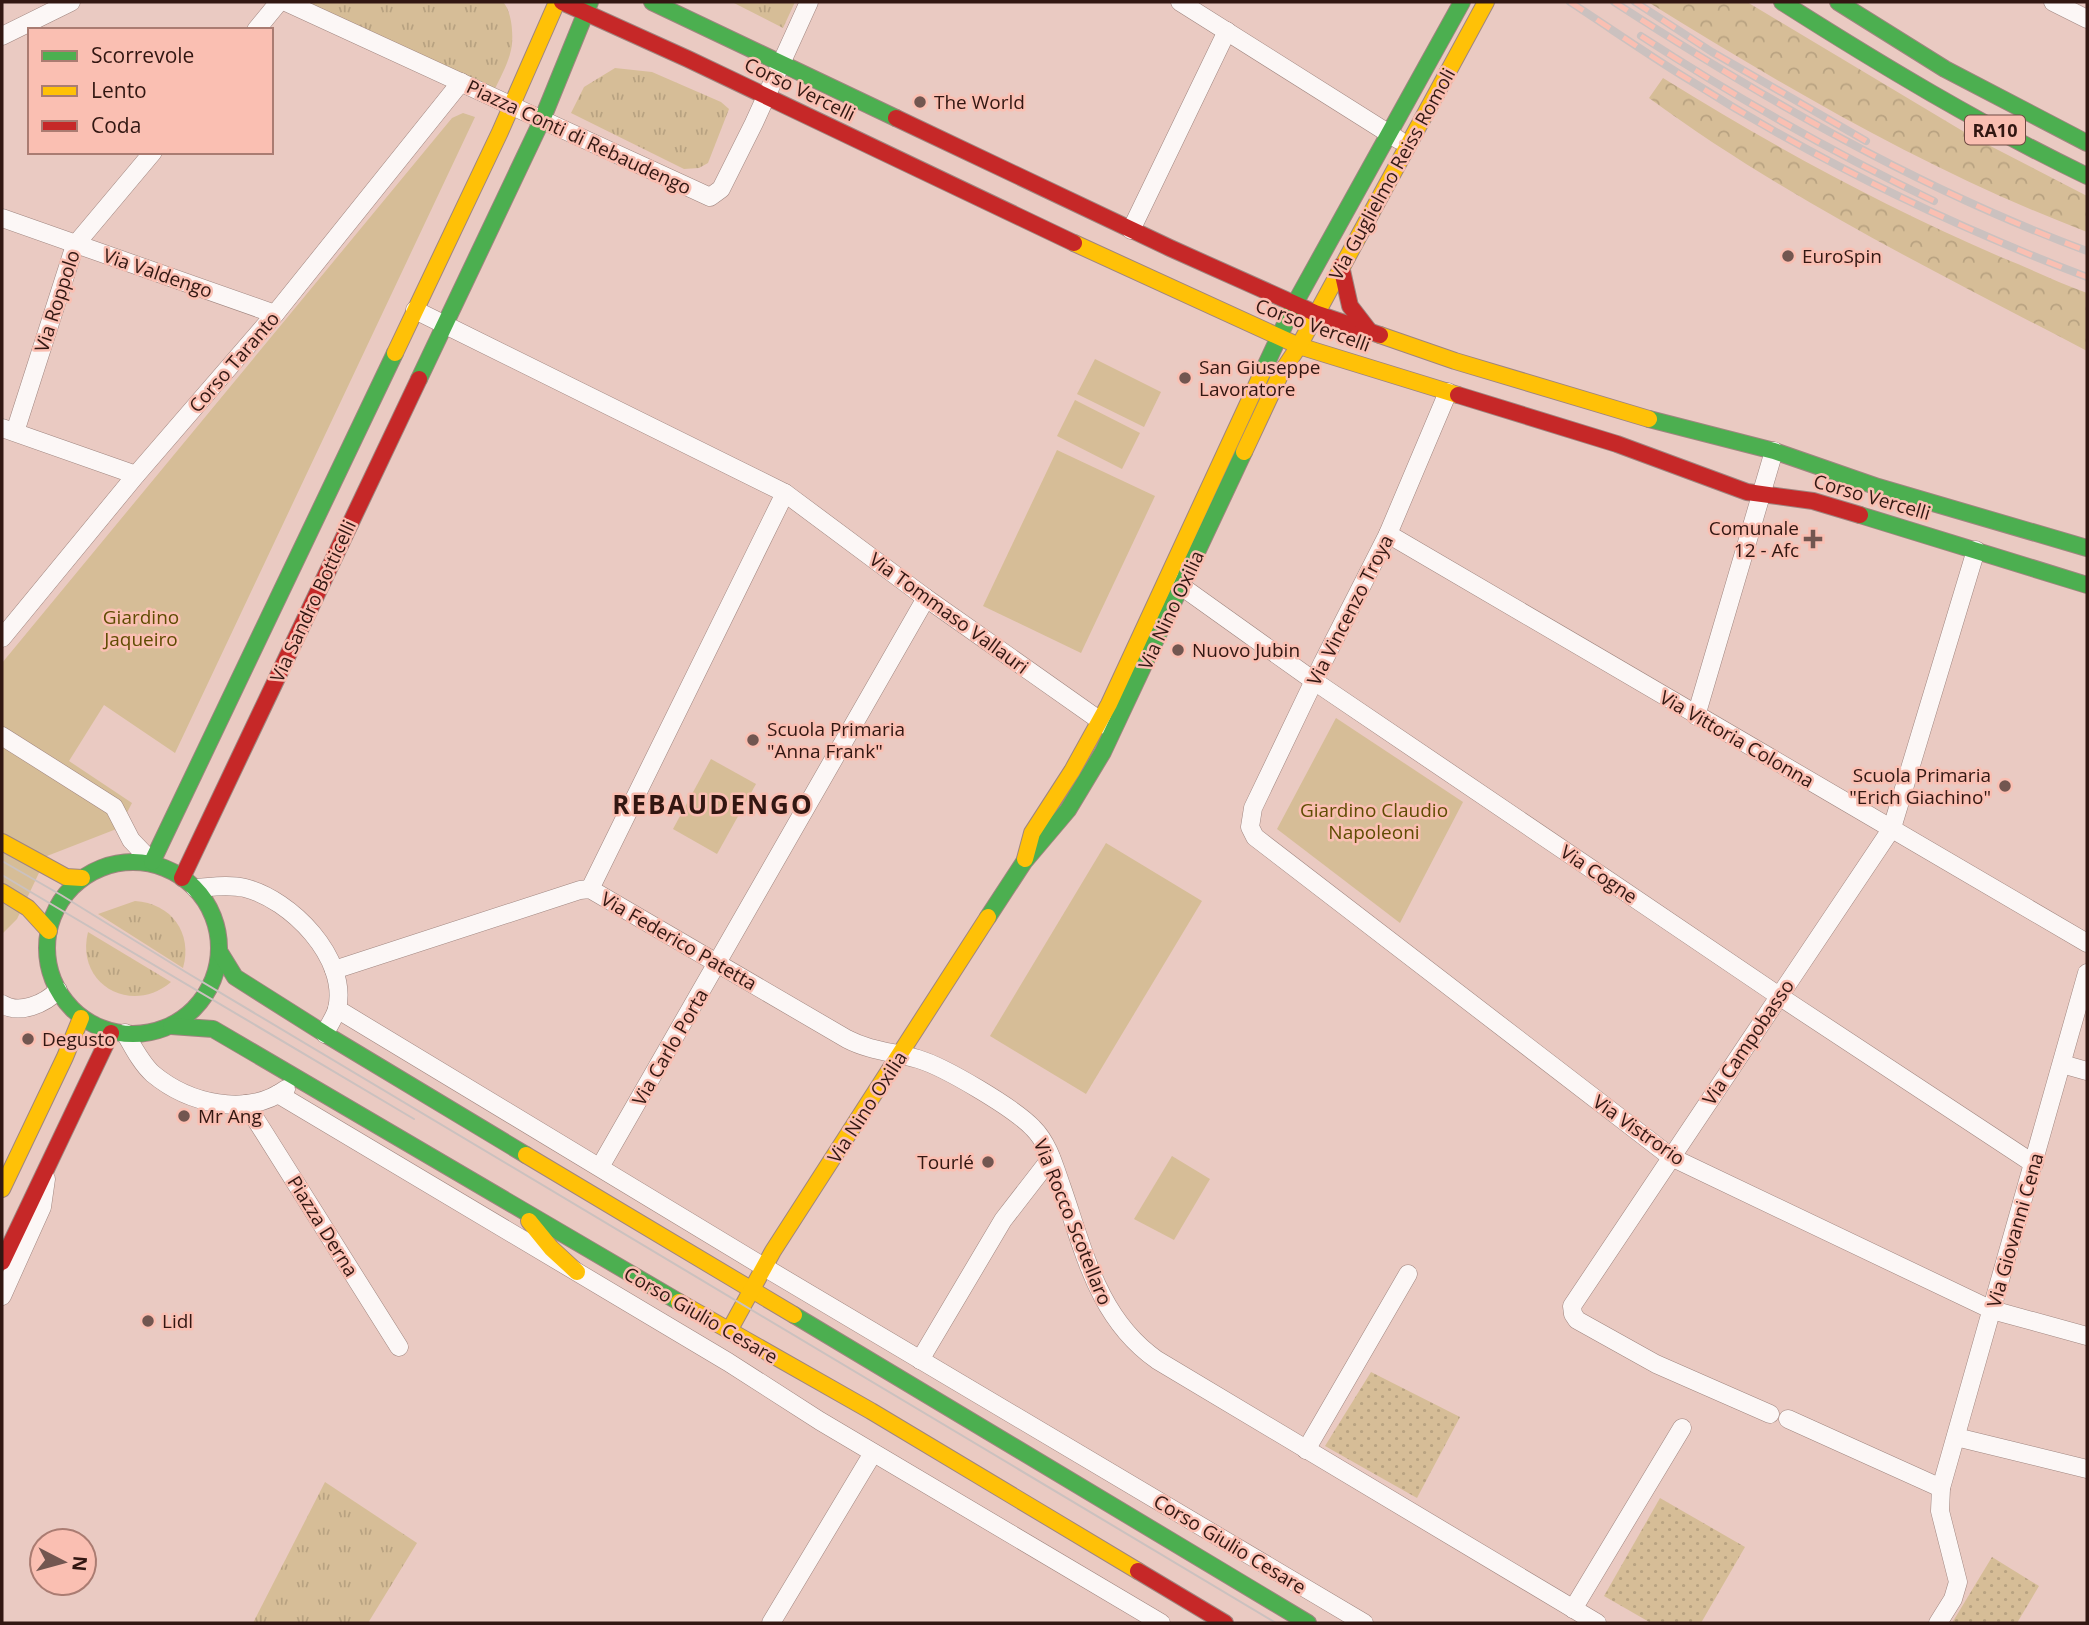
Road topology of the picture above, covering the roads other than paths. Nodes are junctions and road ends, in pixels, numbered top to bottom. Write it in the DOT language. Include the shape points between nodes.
graph roads {
  1 [pos="71,2"];
  2 [pos="279,2"];
  3 [pos="286,2"];
  4 [pos="559,2"];
  5 [pos="652,2"];
  6 [pos="809,2"];
  7 [pos="1180,2"];
  8 [pos="1462,2"];
  9 [pos="1486,2"];
  10 [pos="1782,2"];
  11 [pos="1838,2"];
  12 [pos="2053,2"];
  13 [pos="588,7"];
  14 [pos="2087,19"];
  15 [pos="258,28"];
  16 [pos="1227,31"];
  17 [pos="2,36"];
  18 [pos="781,64"];
  19 [pos="461,82"];
  20 [pos="767,97"];
  21 [pos="512,105"];
  22 [pos="542,120"];
  23 [pos="1389,134"];
  24 [pos="2087,143"];
  25 [pos="1407,145"];
  26 [pos="151,154"];
  27 [pos="2087,176"];
  28 [pos="2,218"];
  29 [pos="1131,230"];
  30 [pos="75,245"];
  31 [pos="1340,266"];
  32 [pos="1294,304"];
  33 [pos="415,310"];
  34 [pos="1315,313"];
  35 [pos="275,314"];
  36 [pos="444,324"];
  37 [pos="1370,332"];
  38 [pos="1277,337"];
  39 [pos="1299,346"];
  40 [pos="1448,392"];
  41 [pos="8,430"];
  42 [pos="1774,451"];
  43 [pos="136,475"];
  44 [pos="785,493"];
  45 [pos="1762,495"];
  46 [pos="1388,534"];
  47 [pos="2087,548"];
  48 [pos="1976,551"];
  49 [pos="1175,582"];
  50 [pos="2087,585"];
  51 [pos="926,598"];
  52 [pos="2,638"];
  53 [pos="1314,681"];
  54 [pos="1696,716"];
  55 [pos="1107,726"];
  56 [pos="2,736"];
  57 [pos="1250,827"];
  58 [pos="1892,828"];
  59 [pos="2,842"];
  60 [pos="152,862"];
  61 [pos="82,878"];
  62 [pos="189,883"];
  63 [pos="590,889"];
  64 [pos="2,892"];
  65 [pos="49,931"];
  66 [pos="2087,943"];
  67 [pos="219,951"];
  68 [pos="718,963"];
  69 [pos="334,970"];
  70 [pos="2087,973"];
  71 [pos="58,990"];
  72 [pos="1779,996"];
  73 [pos="2,1003"];
  74 [pos="337,1009"];
  75 [pos="81,1018"];
  76 [pos="171,1026"];
  77 [pos="118,1033"];
  78 [pos="325,1034"];
  79 [pos="900,1055"];
  80 [pos="2062,1064"];
  81 [pos="2087,1071"];
  82 [pos="297,1078"];
  83 [pos="278,1094"];
  84 [pos="339,1103"];
  85 [pos="246,1104"];
  86 [pos="366,1146"];
  87 [pos="21,1148"];
  88 [pos="1671,1157"];
  89 [pos="1051,1158"];
  90 [pos="2034,1164"];
  91 [pos="2,1165"];
  92 [pos="47,1167"];
  93 [pos="600,1167"];
  94 [pos="2,1189"];
  95 [pos="519,1209"];
  96 [pos="2,1262"];
  97 [pos="764,1267"];
  98 [pos="577,1272"];
  99 [pos="1408,1273"];
  100 [pos="752,1289"];
  101 [pos="2,1296"];
  102 [pos="1992,1310"];
  103 [pos="729,1331"];
  104 [pos="2087,1336"];
  105 [pos="399,1347"];
  106 [pos="715,1355"];
  107 [pos="920,1360"];
  108 [pos="951,1378"];
  109 [pos="1770,1414"];
  110 [pos="1788,1419"];
  111 [pos="1682,1428"];
  112 [pos="987,1431"];
  113 [pos="1956,1437"];
  114 [pos="1306,1450"];
  115 [pos="873,1453"];
  116 [pos="2087,1469"];
  117 [pos="1941,1488"];
  118 [pos="1573,1609"];
  119 [pos="771,1623"];
  120 [pos="1161,1623"];
  121 [pos="1225,1623"];
  122 [pos="1308,1623"];
  123 [pos="1364,1623"];
  124 [pos="1597,1623"];
  125 [pos="1938,1623"];
  1 -- 17 [label="street"];
  2 -- 15 [label="street"];
  3 -- 19 [label="street, Piazza Conti di Rebaudengo"];
  4 -- 13 [label="main road, Corso Vercelli"];
  4 -- 21 [label="main road, Via Sandro Botticelli"];
  5 -- 18 [label="main road, Corso Vercelli"];
  6 -- 18 [label="street, Piazza Conti di Rebaudengo"];
  7 -- 16 [label="street"];
  8 -- 23 [label="main road, Via Guglielmo Reiss Romoli"];
  9 -- 25 [label="main road, Via Guglielmo Reiss Romoli"];
  10 -- 27 [label="main road, RA10" via="1922,91"];
  11 -- 24 [label="main road, RA10" via="1956,75"];
  12 -- 14 [label="street"];
  13 -- 20 [label="main road, Corso Vercelli"];
  13 -- 22 [label="main road, Via Sandro Botticelli"];
  16 -- 23 [label="street"];
  16 -- 29 [label="street"];
  18 -- 20 [label="street, Piazza Conti di Rebaudengo"];
  18 -- 29 [label="main road, Corso Vercelli"];
  19 -- 21 [label="street, Piazza Conti di Rebaudengo"];
  19 -- 35 [label="street, Corso Taranto"];
  20 -- 22 [label="street, Piazza Conti di Rebaudengo" via="721,189 710,197"];
  20 -- 38 [label="main road, Corso Vercelli"];
  21 -- 22 [label="street, Piazza Conti di Rebaudengo"];
  21 -- 33 [label="main road, Via Sandro Botticelli"];
  22 -- 36 [label="main road, Via Sandro Botticelli"];
  23 -- 25 [label="street"];
  23 -- 32 [label="main road, Via Guglielmo Reiss Romoli"];
  25 -- 31 [label="main road, Via Guglielmo Reiss Romoli"];
  26 -- 30 [label="street, Via Roppolo"];
  28 -- 30 [label="street, Via Valdengo"];
  29 -- 32 [label="main road, Corso Vercelli"];
  30 -- 35 [label="street, Via Valdengo"];
  30 -- 41 [label="street, Via Roppolo"];
  31 -- 34 [label="main road, Via Guglielmo Reiss Romoli"];
  31 -- 37 [label="main road" via="1350,306"];
  32 -- 34 [label="main road, Corso Vercelli"];
  32 -- 38 [label="main road, Via Guglielmo Reiss Romoli"];
  33 -- 36 [label="street"];
  33 -- 60 [label="main road, Via Sandro Botticelli"];
  34 -- 37 [label="main road, Corso Vercelli"];
  34 -- 39 [label="main road, Via Guglielmo Reiss Romoli"];
  35 -- 43 [label="street, Corso Taranto"];
  36 -- 44 [label="street"];
  36 -- 62 [label="main road, Via Sandro Botticelli"];
  37 -- 42 [label="main road, Corso Vercelli" via="1653,420"];
  38 -- 39 [label="main road, Corso Vercelli"];
  38 -- 49 [label="main road, Via Nino Oxilia"];
  39 -- 40 [label="main road, Corso Vercelli"];
  39 -- 49 [label="main road, Via Nino Oxilia"];
  40 -- 45 [label="main road, Corso Vercelli"];
  40 -- 46 [label="street, Via Vincenzo Troya"];
  41 -- 43 [label="street"];
  42 -- 45 [label="street"];
  42 -- 47 [label="main road, Corso Vercelli" via="1878,487"];
  43 -- 52 [label="street, Corso Taranto"];
  44 -- 51 [label="street, Via Tommaso Vallauri"];
  44 -- 63 [label="street, Via Federico Patetta"];
  45 -- 48 [label="main road, Corso Vercelli" via="1813,501"];
  45 -- 54 [label="street"];
  46 -- 53 [label="street, Via Vincenzo Troya"];
  46 -- 54 [label="street, Via Vittoria Colonna"];
  48 -- 50 [label="main road, Corso Vercelli"];
  48 -- 58 [label="street, Via Campobasso"];
  49 -- 53 [label="street, Via Cogne"];
  49 -- 55 [label="main road, Via Nino Oxilia"];
  51 -- 55 [label="street, Via Tommaso Vallauri"];
  51 -- 68 [label="street, Via Carlo Porta"];
  53 -- 57 [label="street, Via Vincenzo Troya" via="1253,808"];
  53 -- 72 [label="street, Via Cogne"];
  54 -- 58 [label="street, Via Vittoria Colonna"];
  55 -- 79 [label="main road, Via Nino Oxilia" via="1087,779 1047,840 1024,862"];
  56 -- 60 [label="street" via="114,807 131,841"];
  57 -- 88 [label="street, Via Vistrorio" via="1262,844"];
  58 -- 66 [label="street, Via Vittoria Colonna"];
  58 -- 72 [label="street, Via Campobasso"];
  59 -- 61 [label="main road" via="66,877"];
  60 -- 61 [label="main road" via="112,863"];
  60 -- 62 [label="main road"];
  61 -- 65 [label="main road" via="63,896"];
  62 -- 67 [label="main road" via="212,914"];
  62 -- 69 [label="street" via="233,886 263,895 307,928"];
  63 -- 68 [label="street, Via Federico Patetta"];
  63 -- 69 [label="street"];
  64 -- 65 [label="main road" via="28,908"];
  65 -- 71 [label="main road" via="49,965"];
  67 -- 76 [label="main road" via="208,992"];
  67 -- 78 [label="main road, Corso Giulio Cesare" via="234,977"];
  68 -- 79 [label="street, Via Federico Patetta" via="847,1039 871,1050"];
  68 -- 93 [label="street, Via Carlo Porta"];
  69 -- 74 [label="street"];
  70 -- 80 [label="street, Via Giovanni Cena"];
  71 -- 73 [label="street" via="22,1009"];
  71 -- 75 [label="main road"];
  72 -- 88 [label="street, Via Campobasso"];
  72 -- 90 [label="street, Via Cogne"];
  74 -- 78 [label="street"];
  74 -- 93 [label="street, Corso Giulio Cesare"];
  75 -- 77 [label="main road"];
  75 -- 87 [label="main road"];
  76 -- 77 [label="main road" via="149,1033"];
  76 -- 82 [label="main road, Corso Giulio Cesare" via="213,1029"];
  77 -- 85 [label="street" via="149,1069 171,1085 216,1104"];
  77 -- 92 [label="main road"];
  78 -- 100 [label="main road, Corso Giulio Cesare"];
  79 -- 89 [label="street, Via Rocco Scotellaro" via="940,1068 1017,1114 1037,1132"];
  79 -- 97 [label="main road, Via Nino Oxilia"];
  80 -- 81 [label="street"];
  80 -- 90 [label="street, Via Giovanni Cena"];
  82 -- 83 [label="street"];
  82 -- 84 [label="main road, Corso Giulio Cesare"];
  83 -- 85 [label="street"];
  83 -- 86 [label="street, Corso Giulio Cesare"];
  84 -- 86 [label="street"];
  84 -- 95 [label="main road, Corso Giulio Cesare"];
  85 -- 105 [label="street, Piazza Derna"];
  86 -- 98 [label="street, Corso Giulio Cesare"];
  87 -- 91 [label="street"];
  87 -- 94 [label="main road"];
  88 -- 102 [label="street, Via Vistrorio"];
  88 -- 109 [label="street, Via Campobasso" via="1575,1299 1573,1314 1656,1364"];
  89 -- 107 [label="street" via="1003,1220"];
  89 -- 114 [label="street, Via Rocco Scotellaro" via="1097,1287 1119,1326 1157,1360"];
  90 -- 102 [label="street, Via Giovanni Cena"];
  92 -- 96 [label="main road"];
  92 -- 101 [label="street" via="43,1207"];
  93 -- 97 [label="street, Corso Giulio Cesare"];
  95 -- 98 [label="main road"];
  95 -- 103 [label="main road, Corso Giulio Cesare"];
  97 -- 100 [label="main road, Via Nino Oxilia"];
  97 -- 107 [label="street, Corso Giulio Cesare"];
  98 -- 106 [label="street, Corso Giulio Cesare"];
  99 -- 114 [label="street"];
  100 -- 103 [label="main road, Via Nino Oxilia"];
  100 -- 112 [label="main road, Corso Giulio Cesare"];
  102 -- 104 [label="street, Via Vistrorio"];
  102 -- 113 [label="street, Via Giovanni Cena"];
  103 -- 106 [label="street, Via Nino Oxilia"];
  103 -- 121 [label="main road, Corso Giulio Cesare"];
  106 -- 115 [label="street, Corso Giulio Cesare"];
  107 -- 108 [label="street, Corso Giulio Cesare"];
  108 -- 112 [label="street, Corso Giulio Cesare"];
  108 -- 123 [label="street, Corso Giulio Cesare"];
  110 -- 117 [label="street"];
  111 -- 118 [label="street"];
  112 -- 122 [label="main road, Corso Giulio Cesare"];
  113 -- 116 [label="street"];
  113 -- 117 [label="street, Via Giovanni Cena"];
  114 -- 118 [label="street, Via Rocco Scotellaro"];
  115 -- 119 [label="street"];
  115 -- 120 [label="street, Corso Giulio Cesare"];
  117 -- 125 [label="street, Via Giovanni Cena" via="1940,1511 1958,1582"];
  118 -- 124 [label="street, Via Rocco Scotellaro"];
}
